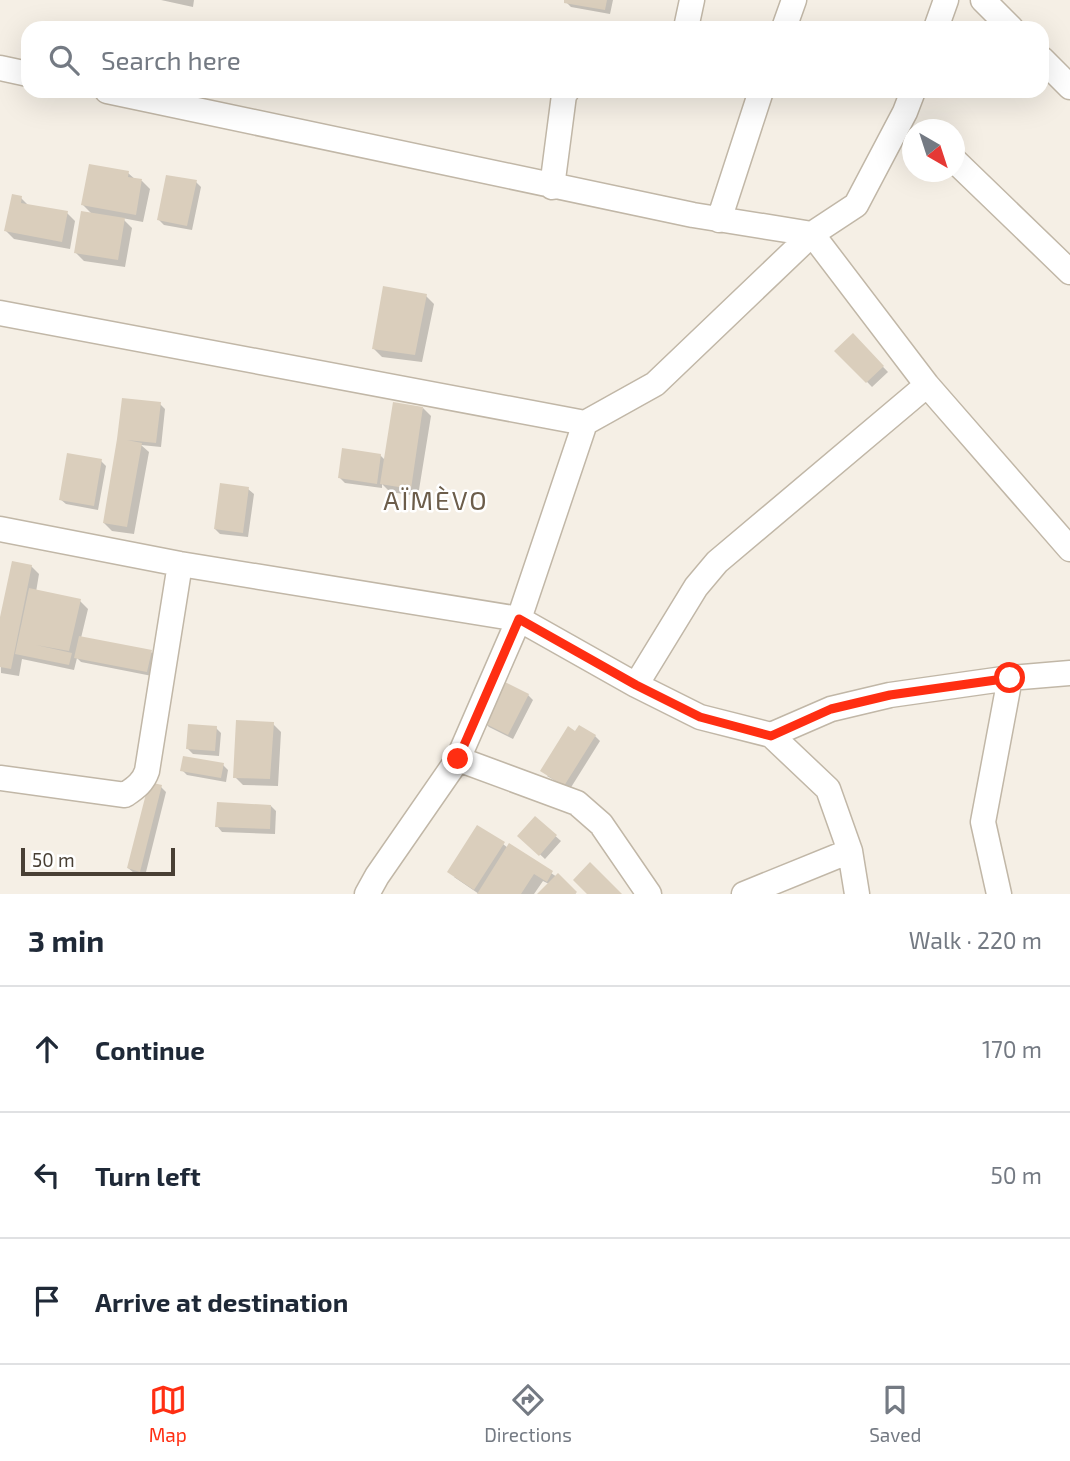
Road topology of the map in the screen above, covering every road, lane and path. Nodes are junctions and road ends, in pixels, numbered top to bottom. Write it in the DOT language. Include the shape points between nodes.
graph roads {
  1 [pos="692,0"];
  2 [pos="794,0"];
  3 [pos="946,0"];
  4 [pos="983,0"];
  5 [pos="688,21"];
  6 [pos="786,21"];
  7 [pos="938,21"];
  8 [pos="1004,21"];
  9 [pos="1049,66"];
  10 [pos="0,68"];
  11 [pos="21,72"];
  12 [pos="1070,87"];
  13 [pos="139,98"];
  14 [pos="564,98"];
  15 [pos="759,98"];
  16 [pos="909,102"];
  17 [pos="918,119"];
  18 [pos="965,171"];
  19 [pos="552,187"];
  20 [pos="719,220"];
  21 [pos="812,234"];
  22 [pos="1070,272"];
  23 [pos="0,313"];
  24 [pos="927,385"];
  25 [pos="585,423"];
  26 [pos="0,529"];
  27 [pos="1070,549"];
  28 [pos="180,564"];
  29 [pos="519,619"];
  30 [pos="1070,673"];
  31 [pos="1010,678"];
  32 [pos="636,685"];
  33 [pos="771,736"];
  34 [pos="458,759"];
  35 [pos="0,778"];
  36 [pos="850,850"];
  37 [pos="367,894"];
  38 [pos="649,894"];
  39 [pos="744,894"];
  40 [pos="857,894"];
  41 [pos="999,894"];
  1 -- 5 [label="street"];
  2 -- 6 [label="street"];
  3 -- 7 [label="street"];
  4 -- 8 [label="street"];
  9 -- 12 [label="street"];
  10 -- 11 [label="street"];
  13 -- 19 [label="street"];
  14 -- 19 [label="street"];
  15 -- 20 [label="street"];
  16 -- 17 [label="street"];
  16 -- 21 [label="street" via="856,205"];
  18 -- 22 [label="street"];
  19 -- 20 [label="street"];
  20 -- 21 [label="street"];
  21 -- 24 [label="street"];
  21 -- 25 [label="street" via="655,384"];
  23 -- 25 [label="street"];
  24 -- 27 [label="street"];
  24 -- 32 [label="street" via="717,562 696,587"];
  25 -- 29 [label="street"];
  26 -- 28 [label="street"];
  28 -- 29 [label="street"];
  28 -- 35 [label="street" via="147,771 140,785 125,795"];
  29 -- 32 [label="street"];
  29 -- 34 [label="street"];
  30 -- 31 [label="street"];
  31 -- 33 [label="street" via="831,709"];
  31 -- 41 [label="street" via="983,822"];
  32 -- 33 [label="street" via="700,717"];
  33 -- 36 [label="street" via="828,789"];
  34 -- 37 [label="street"];
  34 -- 38 [label="street" via="577,803 601,824"];
  36 -- 39 [label="street"];
  36 -- 40 [label="street"];
}
